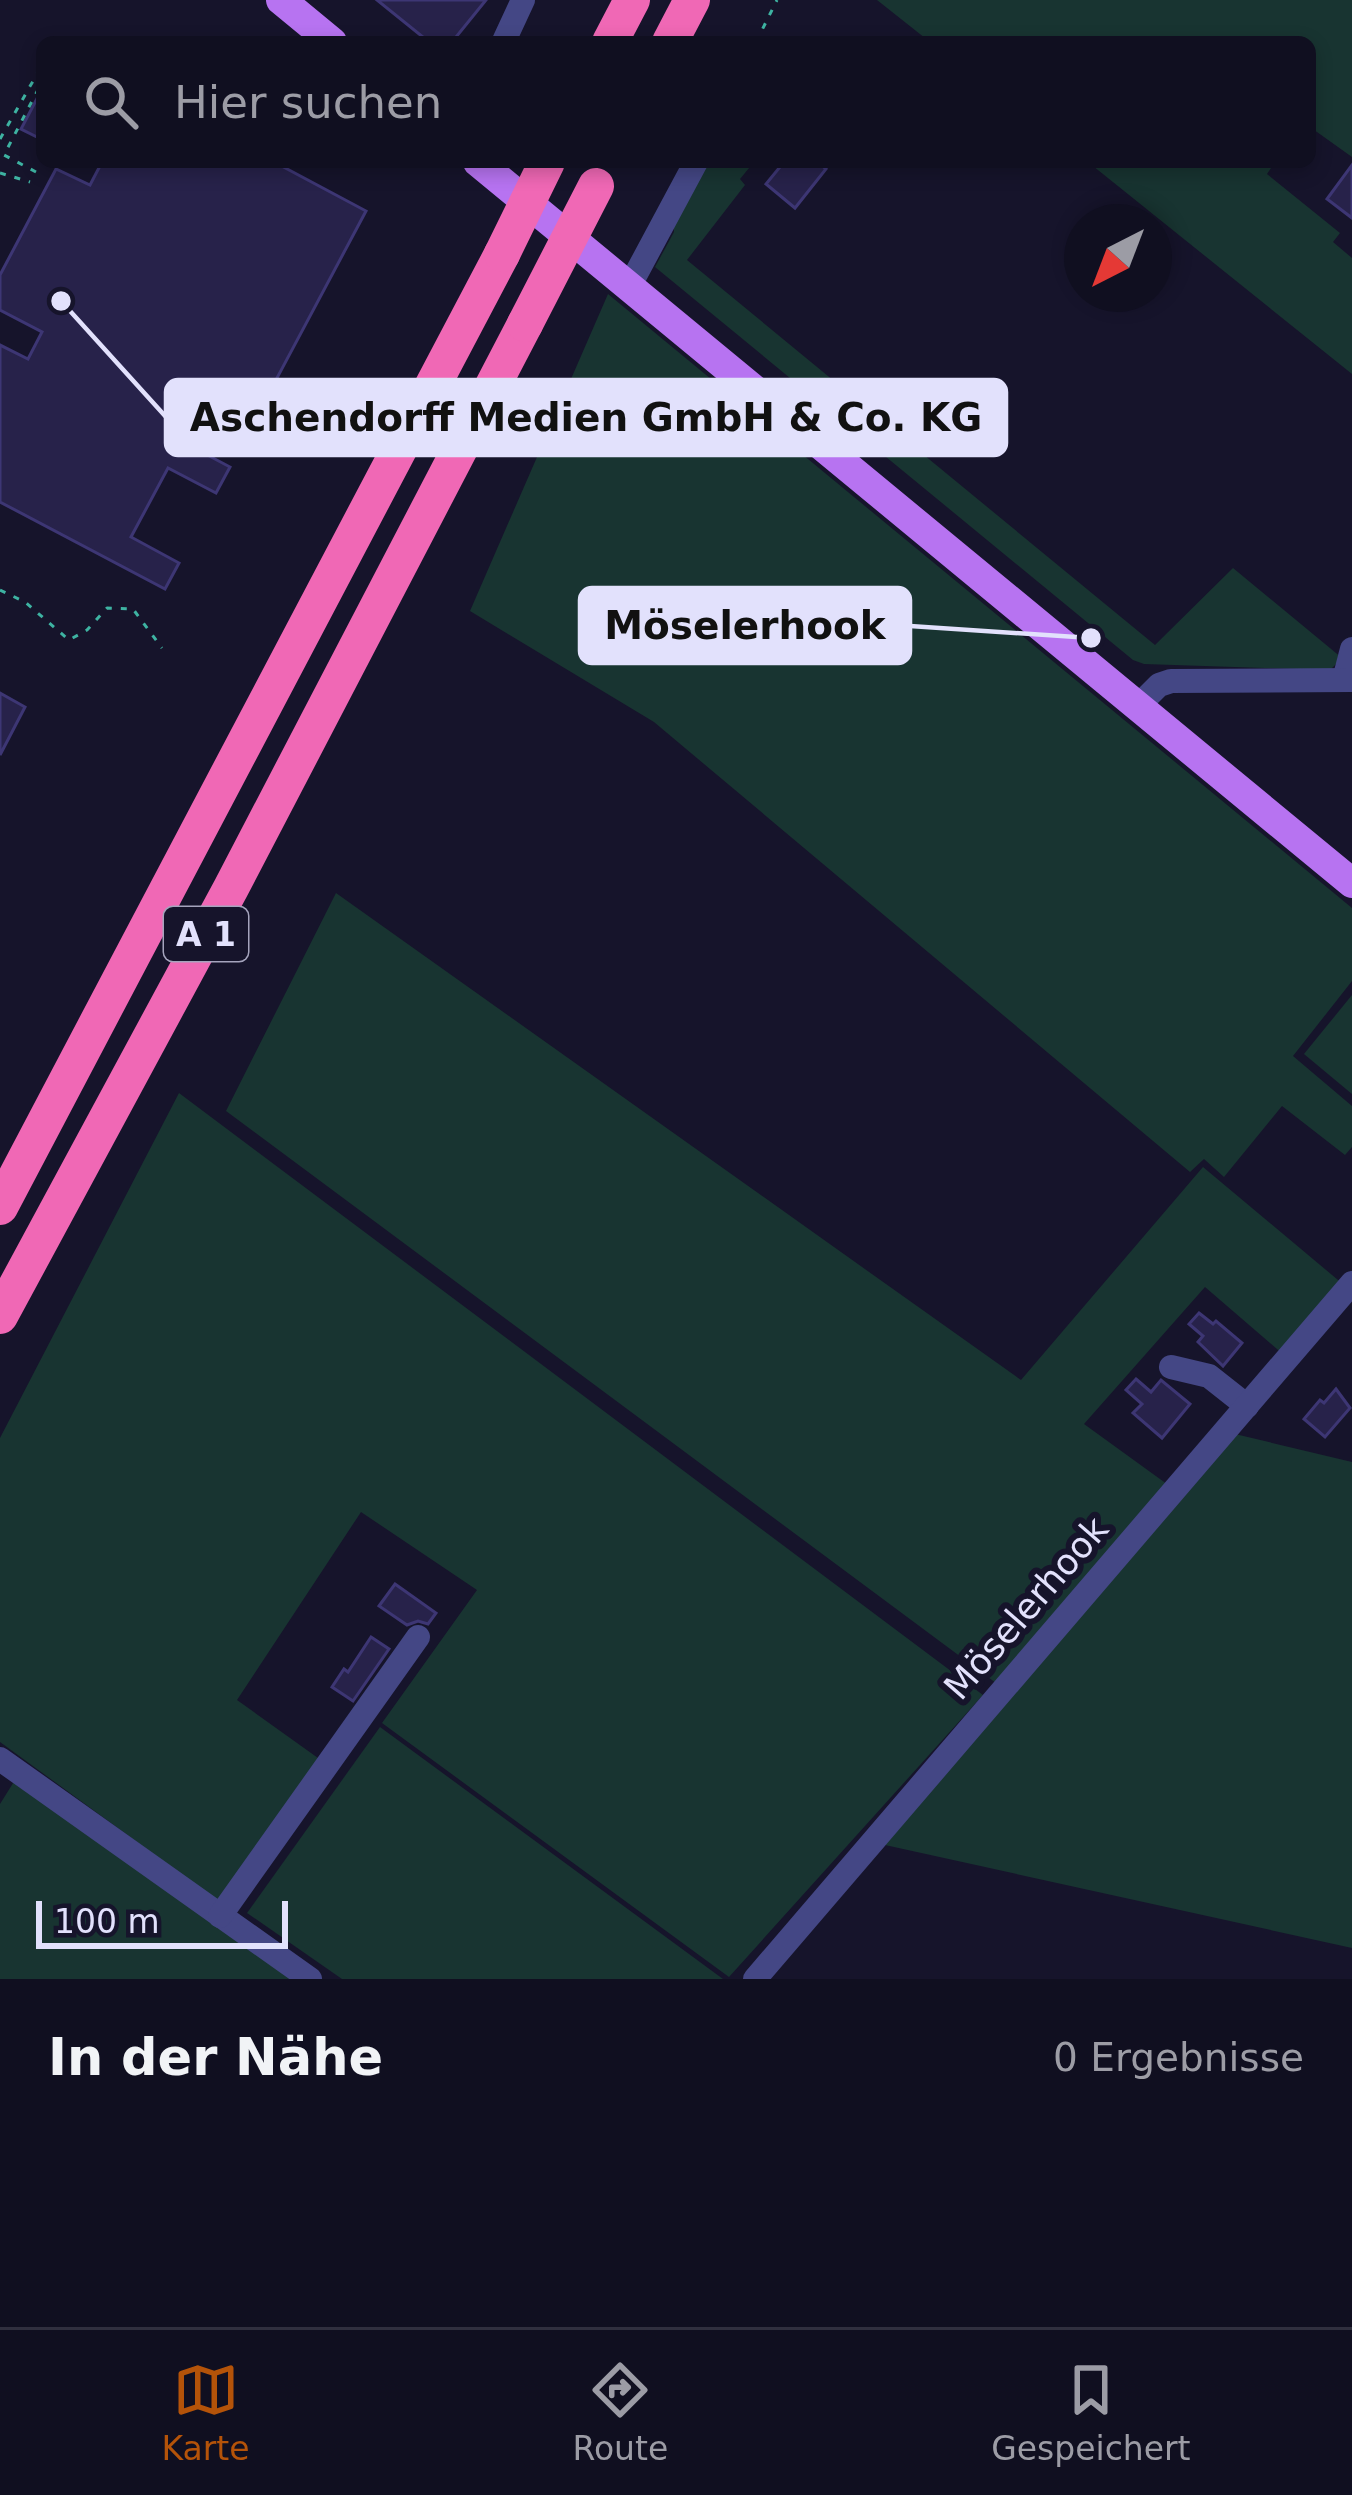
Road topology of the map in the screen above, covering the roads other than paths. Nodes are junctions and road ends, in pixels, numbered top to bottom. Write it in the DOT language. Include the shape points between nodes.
graph roads {
  1 [pos="281,0"];
  2 [pos="523,0"];
  3 [pos="632,0"];
  4 [pos="692,0"];
  5 [pos="325,36"];
  6 [pos="506,36"];
  7 [pos="613,36"];
  8 [pos="673,36"];
  9 [pos="485,168"];
  10 [pos="544,168"];
  11 [pos="693,168"];
  12 [pos="602,174"];
  13 [pos="629,287"];
  14 [pos="1352,649"];
  15 [pos="1348,680"];
  16 [pos="1138,706"];
  17 [pos="1352,883"];
  18 [pos="0,1207"];
  19 [pos="1352,1283"];
  20 [pos="0,1316"];
  21 [pos="1171,1367"];
  22 [pos="1247,1406"];
  23 [pos="418,1637"];
  24 [pos="0,1759"];
  25 [pos="220,1916"];
  26 [pos="310,1979"];
  27 [pos="755,1979"];
  1 -- 5 [label="main road"];
  2 -- 6 [label="street"];
  3 -- 7 [label="highway"];
  4 -- 8 [label="highway"];
  9 -- 13 [label="main road"];
  10 -- 18 [label="highway, A 1, bridge"];
  11 -- 13 [label="street"];
  12 -- 20 [label="highway, A 1, bridge"];
  13 -- 16 [label="main road"];
  14 -- 15 [label="street"];
  15 -- 16 [label="street" via="1171,681"];
  16 -- 17 [label="main road"];
  19 -- 22 [label="street, Möselerhook"];
  21 -- 22 [label="street" via="1209,1376"];
  22 -- 27 [label="street, Möselerhook"];
  23 -- 25 [label="street"];
  24 -- 25 [label="street"];
  25 -- 26 [label="street"];
}
